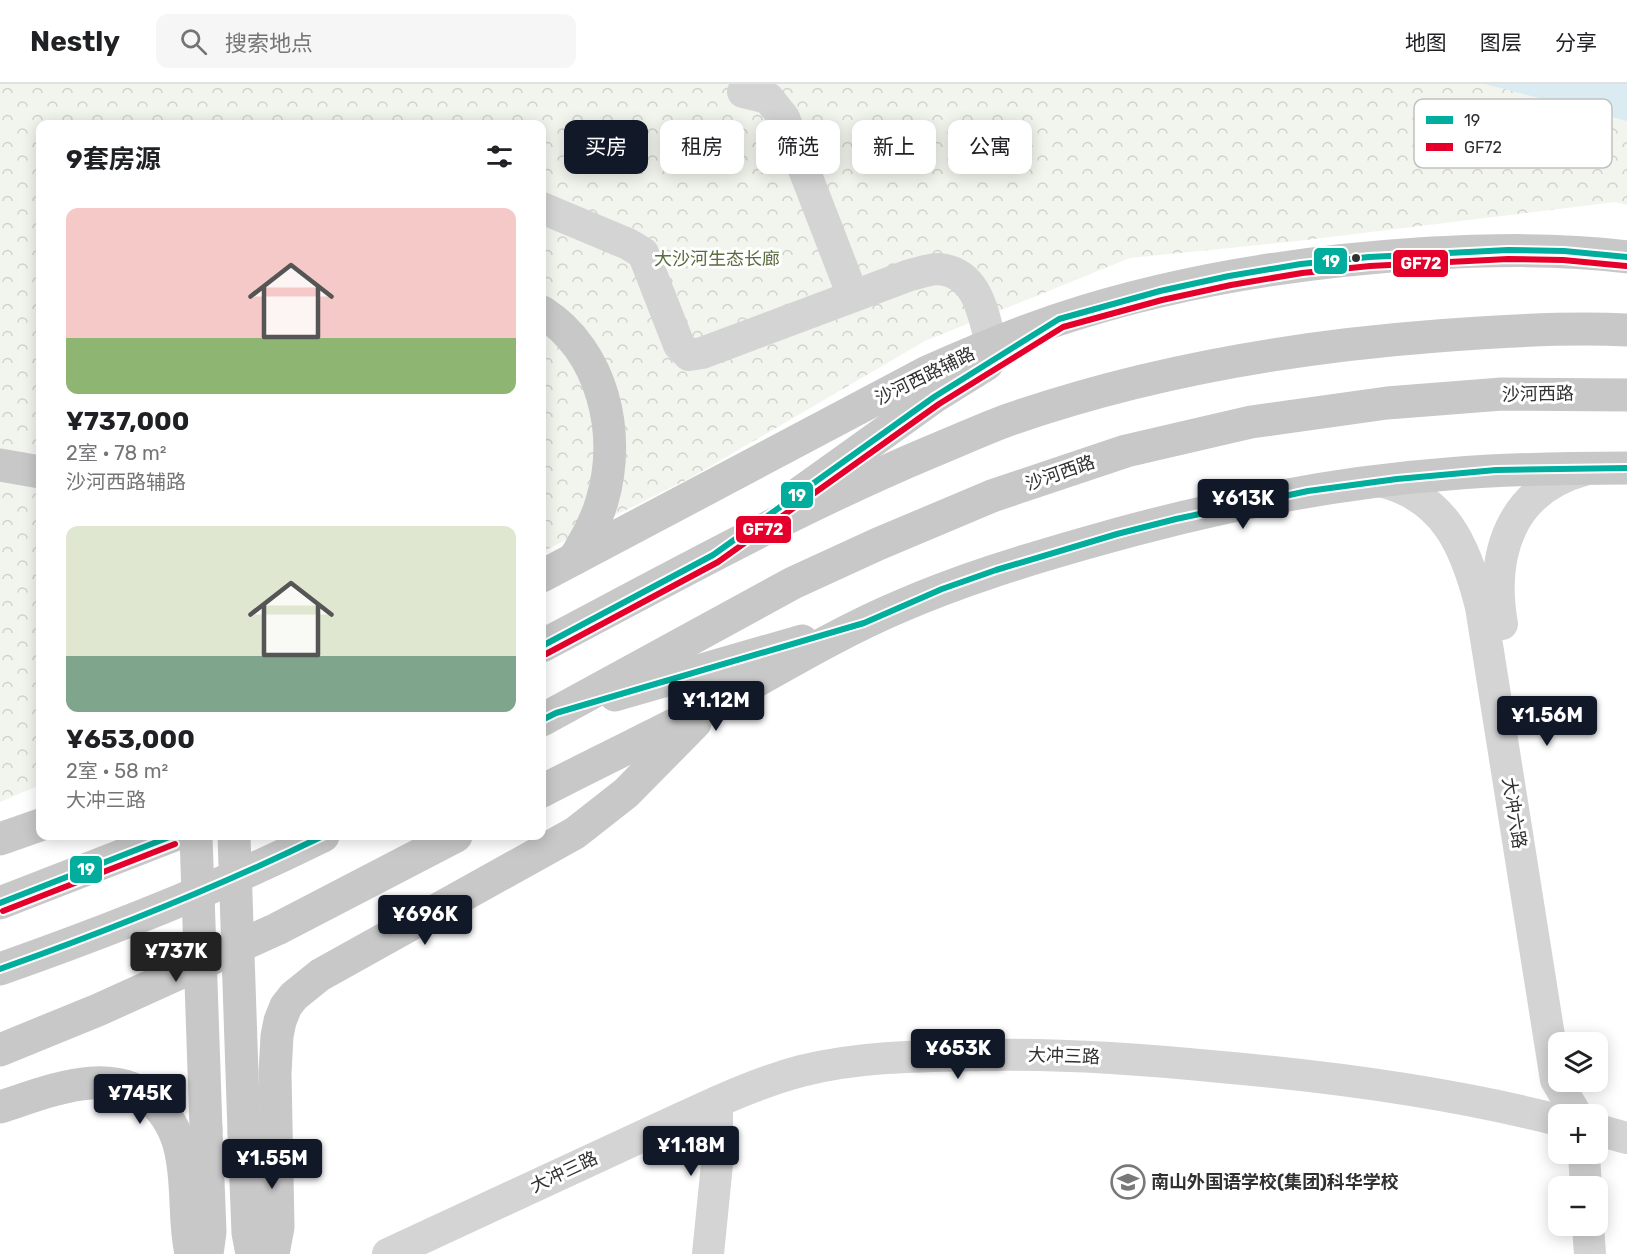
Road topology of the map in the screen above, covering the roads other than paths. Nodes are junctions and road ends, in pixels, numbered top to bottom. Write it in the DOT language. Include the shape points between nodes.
graph roads {
  1 [pos="743,92"];
  2 [pos="546,210"];
  3 [pos="1627,257"];
  4 [pos="853,296"];
  5 [pos="546,315"];
  6 [pos="1059,319"];
  7 [pos="1627,330"];
  8 [pos="991,344"];
  9 [pos="1627,395"];
  10 [pos="0,465"];
  11 [pos="1591,468"];
  12 [pos="1627,468"];
  13 [pos="36,471"];
  14 [pos="1379,481"];
  15 [pos="713,555"];
  16 [pos="574,559"];
  17 [pos="546,574"];
  18 [pos="864,623"];
  19 [pos="546,644"];
  20 [pos="713,705"];
  21 [pos="549,716"];
  22 [pos="546,789"];
  23 [pos="36,820"];
  24 [pos="0,823"];
  25 [pos="36,826"];
  26 [pos="0,839"];
  27 [pos="162,840"];
  28 [pos="196,840"];
  29 [pos="234,840"];
  30 [pos="315,840"];
  31 [pos="448,840"];
  32 [pos="0,903"];
  33 [pos="89,938"];
  34 [pos="0,969"];
  35 [pos="0,988"];
  36 [pos="1570,1032"];
  37 [pos="0,1050"];
  38 [pos="717,1102"];
  39 [pos="1570,1104"];
  40 [pos="0,1107"];
  41 [pos="1548,1117"];
  42 [pos="1608,1133"];
  43 [pos="1627,1138"];
  44 [pos="1589,1236"];
  45 [pos="191,1254"];
  46 [pos="207,1254"];
  47 [pos="252,1254"];
  48 [pos="273,1254"];
  49 [pos="388,1254"];
  50 [pos="708,1254"];
  51 [pos="1590,1254"];
  1 -- 4 [label="street" via="768,98 784,118"];
  2 -- 4 [label="street" via="643,253 679,345 689,355"];
  3 -- 6 [label="main road, 沙河西路辅路" via="1508,250 1301,264 1160,291"];
  4 -- 8 [label="street" via="938,269 961,276 977,294"];
  5 -- 16 [label="main road" via="561,326 583,353 599,387 608,422 609,461 602,500 588,537"];
  6 -- 8 [label="main road, 沙河西路辅路"];
  6 -- 15 [label="main road" via="934,397"];
  7 -- 15 [label="main road" via="1509,330 1346,344 1168,375 1008,421 872,476"];
  8 -- 16 [label="main road, 沙河西路辅路" via="916,378"];
  9 -- 21 [label="main road, 沙河西路" via="1502,394 1387,403 1251,422 1126,451 992,496 878,544 793,584"];
  10 -- 13 [label="main road"];
  11 -- 12 [label="main road"];
  11 -- 14 [label="main road" via="1496,470"];
  11 -- 36 [label="street, 大冲六路" via="1561,477 1525,504 1505,542 1498,575 1498,604"];
  14 -- 18 [label="main road" via="1249,502 1117,534 985,574"];
  14 -- 39 [label="street, 大冲六路" via="1409,490 1436,510 1456,536 1475,581 1556,1080"];
  15 -- 19 [label="main road"];
  16 -- 17 [label="main road, 沙河西路辅路"];
  18 -- 20 [label="main road"];
  18 -- 21 [label="main road"];
  20 -- 22 [label="main road"];
  20 -- 48 [label="main road" via="626,794 575,833 320,975 294,996 280,1021 276,1053 278,1227"];
  23 -- 24 [label="main road"];
  25 -- 26 [label="main road"];
  27 -- 32 [label="main road"];
  28 -- 46 [label="main road, bridge" via="210,1232"];
  29 -- 47 [label="main road, bridge" via="248,1233"];
  30 -- 33 [label="main road" via="220,886"];
  31 -- 37 [label="main road" via="277,929"];
  33 -- 34 [label="main road"];
  33 -- 35 [label="main road"];
  38 -- 41 [label="street, 大冲三路" via="763,1083 842,1063 901,1057 1022,1054 1156,1061 1335,1079 1405,1088"];
  38 -- 49 [label="street, 大冲三路"];
  38 -- 50 [label="street" via="717,1164"];
  40 -- 45 [label="main road" via="93,1083 126,1086 153,1101 168,1119 179,1143"];
  42 -- 43 [label="street"];
  44 -- 51 [label="street"];
}
